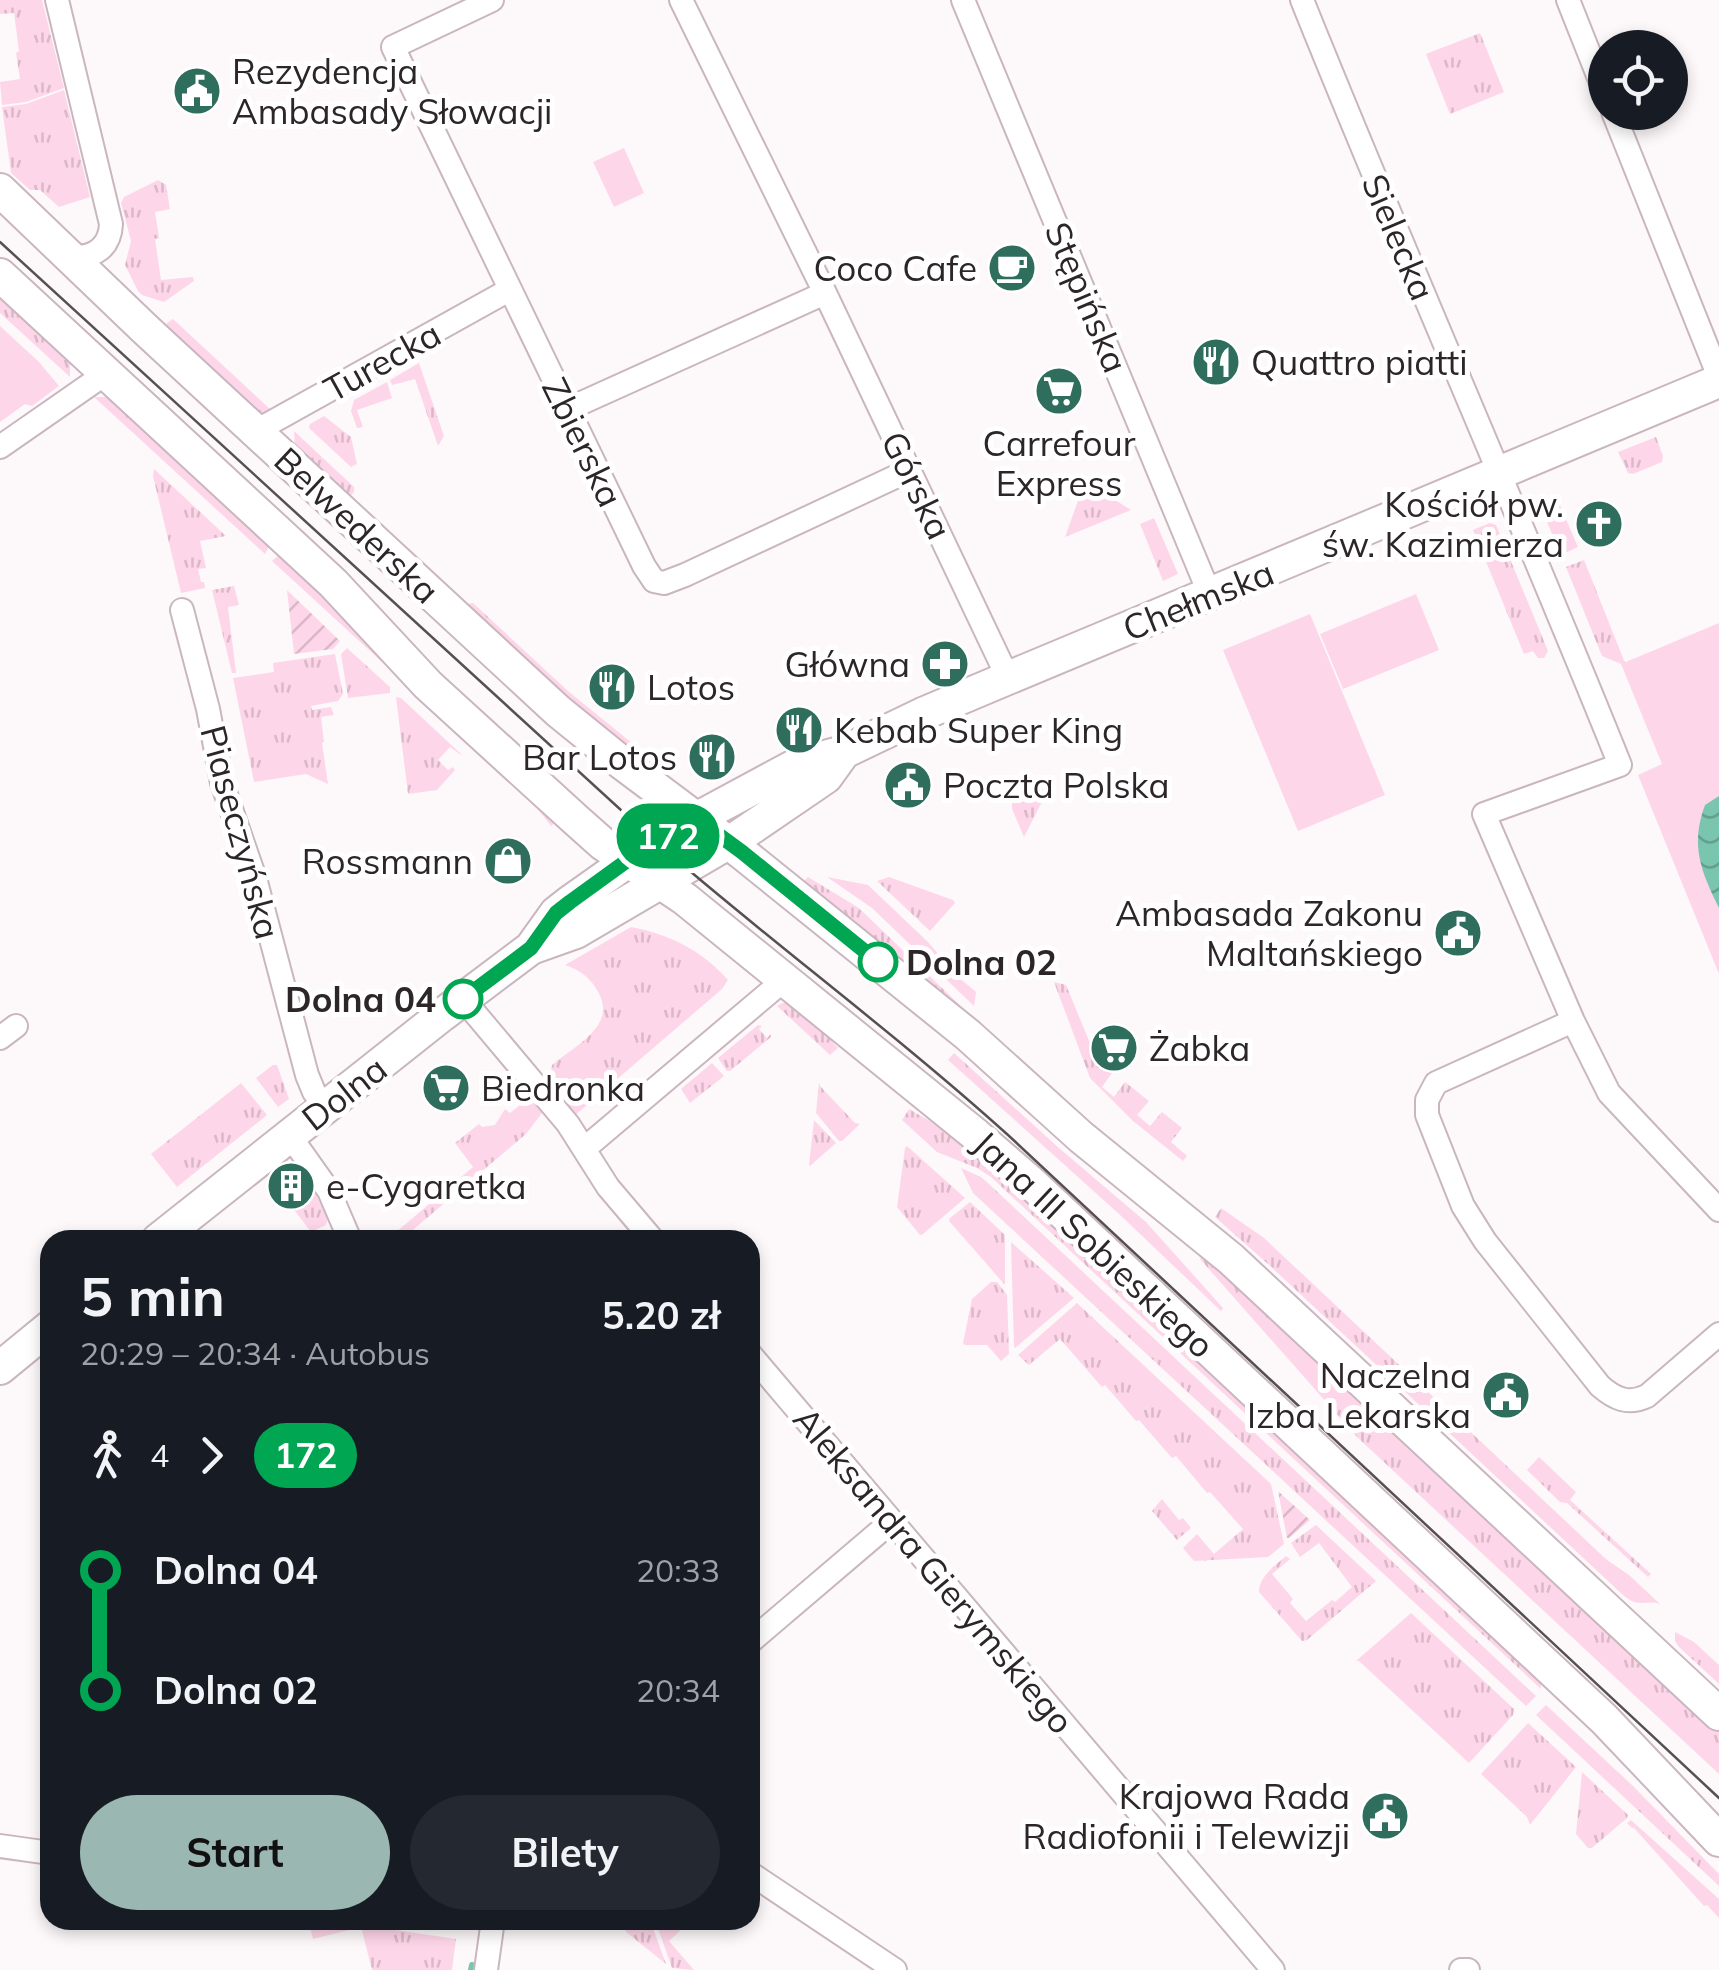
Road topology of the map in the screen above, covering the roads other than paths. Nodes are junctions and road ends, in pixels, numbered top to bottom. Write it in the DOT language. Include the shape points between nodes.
graph roads {
  1 [pos="57,0"];
  2 [pos="492,0"];
  3 [pos="681,0"];
  4 [pos="963,0"];
  5 [pos="1302,0"];
  6 [pos="1568,0"];
  7 [pos="1588,50"];
  8 [pos="1620,130"];
  9 [pos="0,190"];
  10 [pos="72,258"];
  11 [pos="0,275"];
  12 [pos="509,290"];
  13 [pos="825,293"];
  14 [pos="105,374"];
  15 [pos="1719,379"];
  16 [pos="566,410"];
  17 [pos="256,432"];
  18 [pos="0,447"];
  19 [pos="910,470"];
  20 [pos="1500,473"];
  21 [pos="1210,595"];
  22 [pos="182,610"];
  23 [pos="1008,678"];
  24 [pos="844,752"];
  25 [pos="697,819"];
  26 [pos="728,842"];
  27 [pos="628,860"];
  28 [pos="662,883"];
  29 [pos="531,948"];
  30 [pos="784,980"];
  31 [pos="463,999"];
  32 [pos="1573,1020"];
  33 [pos="325,1108"];
  34 [pos="290,1136"];
  35 [pos="584,1149"];
  36 [pos="1719,1210"];
  37 [pos="171,1230"];
  38 [pos="346,1230"];
  39 [pos="645,1230"];
  40 [pos="1719,1334"];
  41 [pos="40,1335"];
  42 [pos="760,1366"];
  43 [pos="0,1368"];
  44 [pos="892,1521"];
  45 [pos="760,1633"];
  46 [pos="1719,1714"];
  47 [pos="1719,1840"];
  48 [pos="0,1846"];
  49 [pos="40,1852"];
  50 [pos="760,1881"];
  51 [pos="492,1930"];
  52 [pos="486,1970"];
  53 [pos="895,1970"];
  54 [pos="1273,1970"];
  55 [pos="1461,1970"];
  56 [pos="1468,1970"];
  1 -- 10 [label="street" via="111,230 105,246"];
  2 -- 12 [label="street, Zbierska" via="393,48"];
  3 -- 13 [label="street, Górska"];
  4 -- 21 [label="street, Stępińska"];
  5 -- 20 [label="street, Sielecka"];
  6 -- 7 [label="street"];
  8 -- 15 [label="street"];
  9 -- 10 [label="main road, Belwederska"];
  10 -- 17 [label="main road, Belwederska"];
  11 -- 14 [label="main road, Belwederska"];
  12 -- 16 [label="street, Zbierska"];
  12 -- 17 [label="street, Turecka"];
  13 -- 16 [label="street"];
  13 -- 19 [label="street, Górska"];
  14 -- 18 [label="street"];
  14 -- 27 [label="main road, Belwederska" via="332,583 428,685"];
  15 -- 20 [label="main road, Chełmska"];
  16 -- 19 [label="street, Zbierska" via="654,581 684,576"];
  17 -- 25 [label="main road, Belwederska" via="544,698"];
  19 -- 23 [label="street, Górska"];
  20 -- 21 [label="main road, Chełmska"];
  20 -- 32 [label="street, Sielecka" via="1620,765 1484,814"];
  21 -- 23 [label="main road, Chełmska"];
  22 -- 33 [label="street, Piaseczyńska" via="222,783 255,878 307,1075"];
  23 -- 24 [label="main road, Chełmska"];
  24 -- 25 [label="main road, Chełmska" via="798,764"];
  24 -- 26 [label="main road, Chełmska" via="826,777"];
  25 -- 26 [label="main road, Belwederska"];
  25 -- 27 [label="main road, Dolna"];
  26 -- 28 [label="main road, Chełmska"];
  26 -- 46 [label="main road, Jana III Sobieskiego" via="1247,1273"];
  27 -- 28 [label="main road, Belwederska"];
  27 -- 29 [label="main road, Dolna" via="556,913"];
  28 -- 29 [label="main road, Dolna" via="576,932"];
  28 -- 30 [label="main road, Jana III Sobieskiego"];
  29 -- 31 [label="main road, Dolna"];
  30 -- 35 [label="street"];
  30 -- 47 [label="main road, Jana III Sobieskiego" via="1028,1180 1595,1710"];
  31 -- 33 [label="main road, Dolna"];
  31 -- 35 [label="street"];
  32 -- 36 [label="street" via="1610,1092"];
  32 -- 40 [label="street" via="1436,1083 1427,1115 1464,1206 1612,1396 1647,1396"];
  33 -- 34 [label="main road, Dolna"];
  34 -- 37 [label="main road, Dolna"];
  34 -- 38 [label="street" via="329,1191"];
  35 -- 39 [label="street"];
  41 -- 43 [label="main road"];
  42 -- 44 [label="street, Aleksandra Gierymskiego"];
  44 -- 45 [label="street"];
  44 -- 54 [label="street, Aleksandra Gierymskiego"];
  48 -- 49 [label="street"];
  50 -- 53 [label="street"];
  51 -- 52 [label="street"];
  55 -- 56 [label="street"];
}
